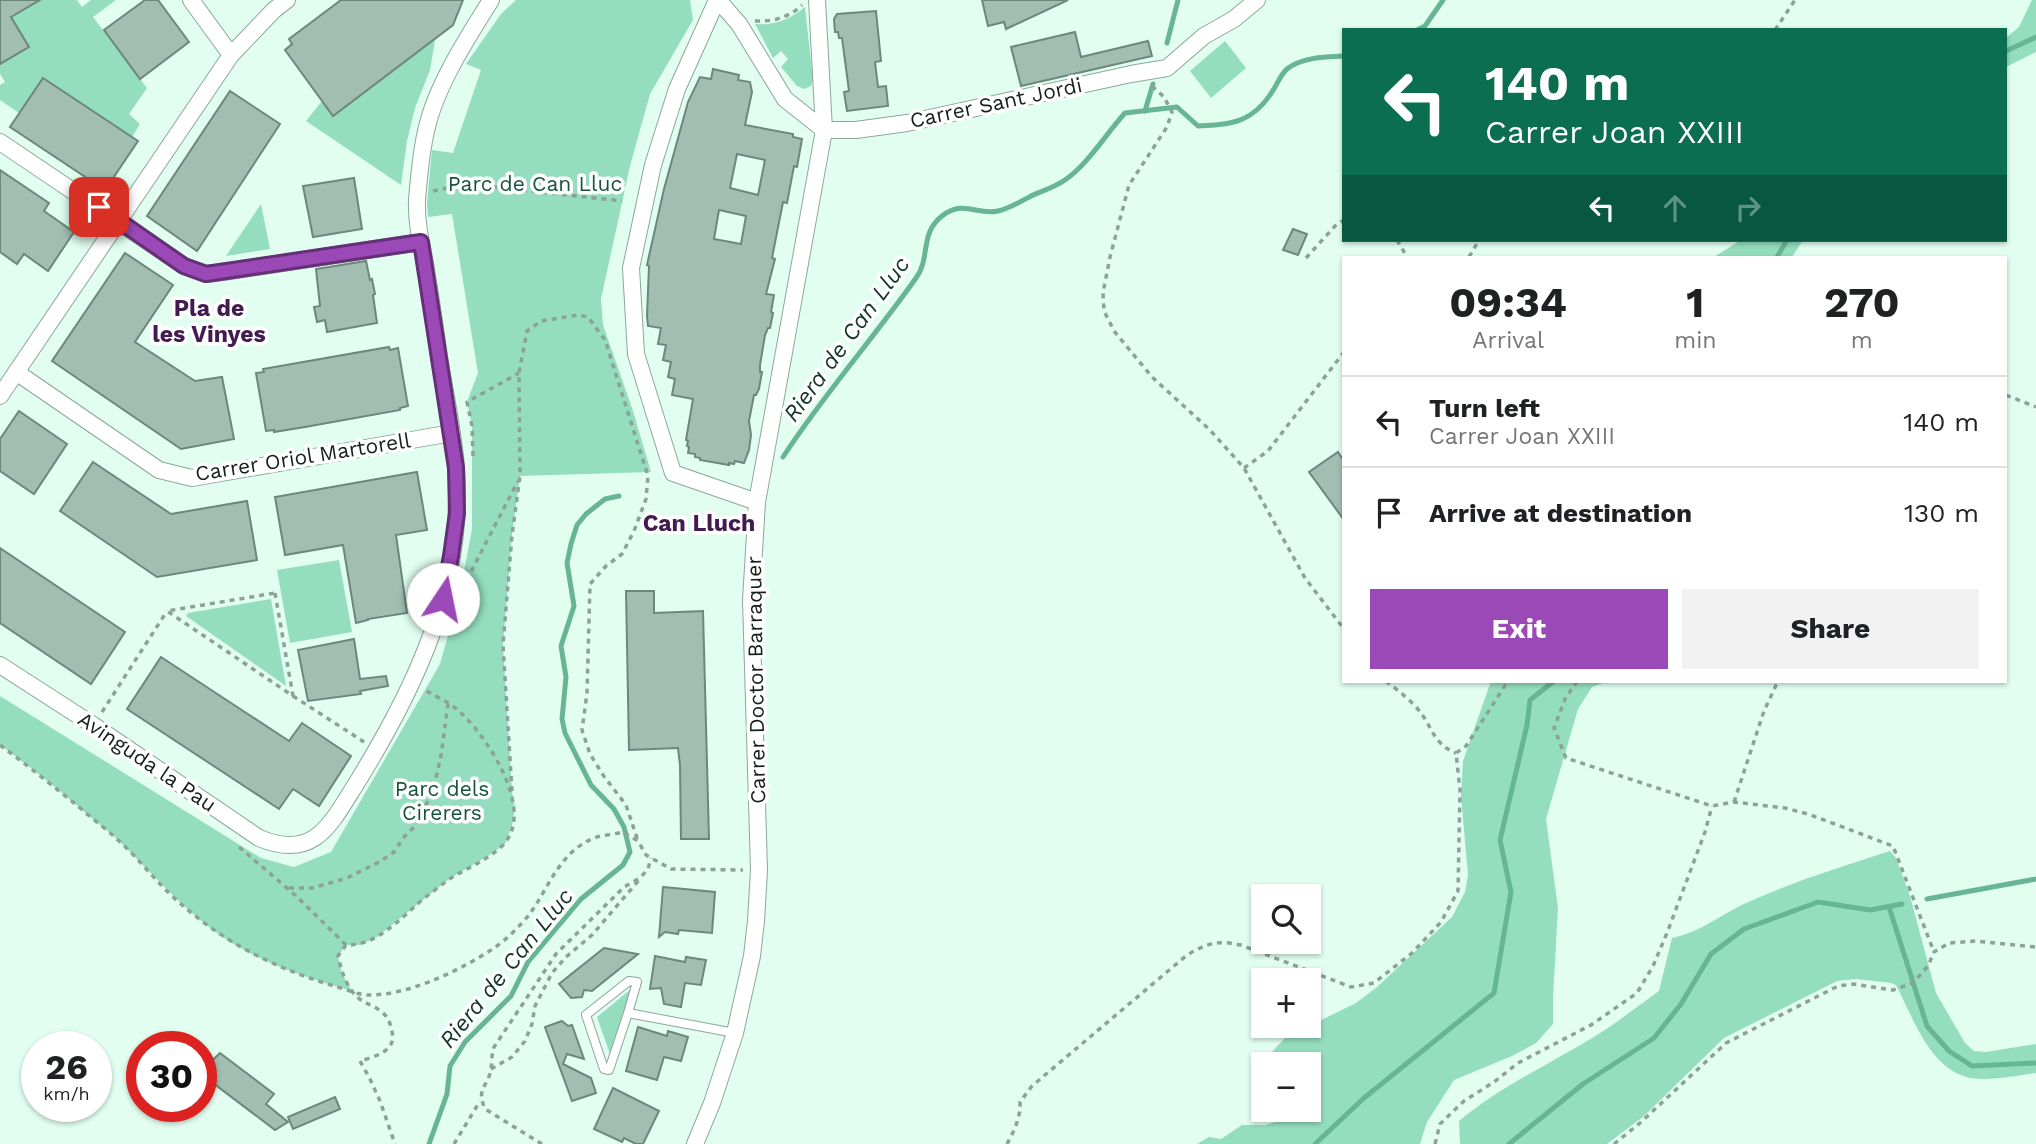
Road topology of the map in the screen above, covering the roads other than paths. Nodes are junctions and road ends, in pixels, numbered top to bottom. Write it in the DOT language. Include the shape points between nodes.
graph roads {
  1 [pos="191,0"];
  2 [pos="288,0"];
  3 [pos="491,0"];
  4 [pos="718,0"];
  5 [pos="1257,0"];
  6 [pos="819,1"];
  7 [pos="231,55"];
  8 [pos="824,130"];
  9 [pos="0,142"];
  10 [pos="118,220"];
  11 [pos="421,242"];
  12 [pos="16,372"];
  13 [pos="0,396"];
  14 [pos="452,433"];
  15 [pos="757,502"];
  16 [pos="0,664"];
  17 [pos="628,1013"];
  18 [pos="735,1034"];
  19 [pos="695,1144"];
  1 -- 7 [label="street"];
  2 -- 7 [label="street"];
  3 -- 11 [label="street" via="454,63 427,126 417,204"];
  4 -- 8 [label="street" via="739,24 785,99"];
  4 -- 15 [label="street" via="677,89 653,165 631,268 636,354 673,473"];
  5 -- 8 [label="street, Carrer Sant Jordi" via="1167,68 907,122"];
  6 -- 8 [label="street, Carrer Doctor Barraquer"];
  7 -- 10 [label="street"];
  8 -- 15 [label="street, Carrer Doctor Barraquer"];
  9 -- 10 [label="street"];
  10 -- 11 [label="street" via="184,266 206,274"];
  10 -- 12 [label="street"];
  11 -- 14 [label="street"];
  12 -- 13 [label="street"];
  12 -- 14 [label="street, Carrer Oriol Martorell" via="159,470 192,478"];
  14 -- 16 [label="street, Avinguda la Pau" via="457,513 432,637 377,750 330,824 309,841 286,846 259,838"];
  15 -- 18 [label="street, Carrer Doctor Barraquer" via="751,600 757,921"];
  17 -- 17 [label="lane" via="637,982 629,981 586,1015 604,1069 609,1070"];
  17 -- 18 [label="lane"];
  18 -- 19 [label="street, Carrer Doctor Barraquer"];
}
